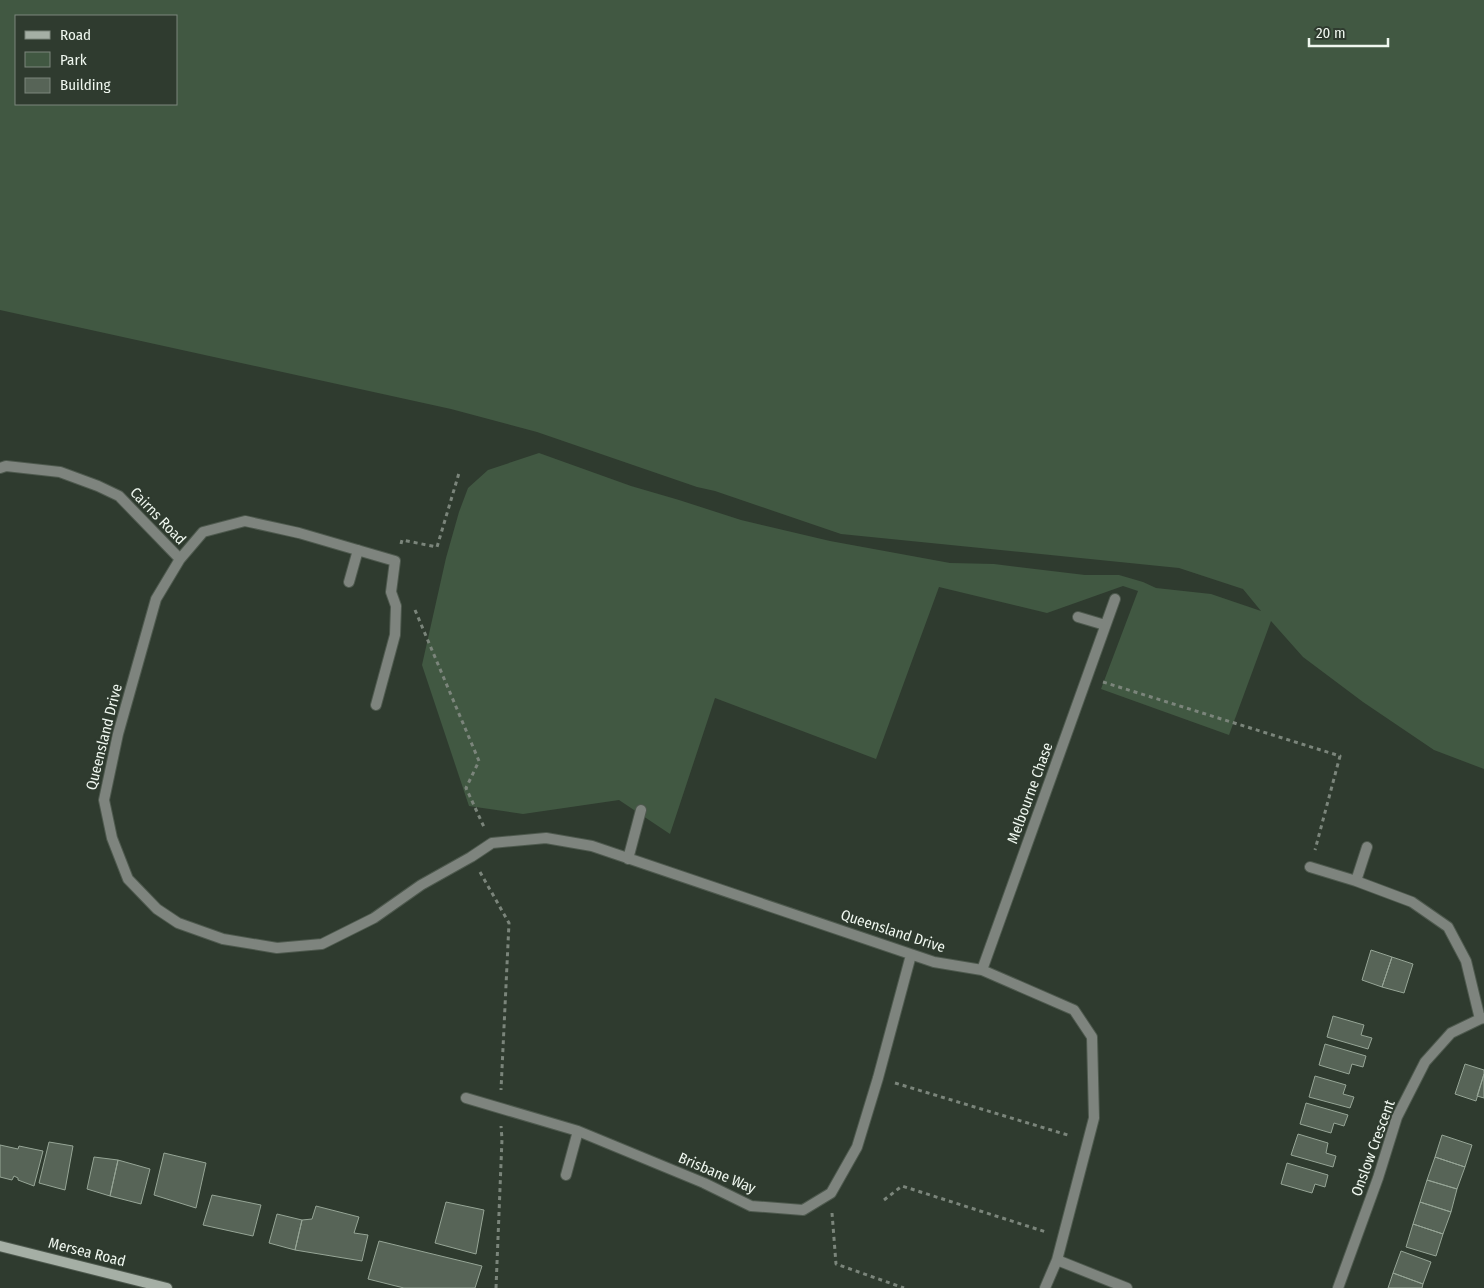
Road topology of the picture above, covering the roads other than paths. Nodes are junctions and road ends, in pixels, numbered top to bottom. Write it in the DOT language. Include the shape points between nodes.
graph roads {
  1 [pos="0,468"];
  2 [pos="358,550"];
  3 [pos="180,559"];
  4 [pos="349,582"];
  5 [pos="1115,599"];
  6 [pos="1078,617"];
  7 [pos="1105,626"];
  8 [pos="376,705"];
  9 [pos="641,810"];
  10 [pos="1367,847"];
  11 [pos="628,859"];
  12 [pos="1310,868"];
  13 [pos="1356,881"];
  14 [pos="911,955"];
  15 [pos="982,970"];
  16 [pos="1482,1018"];
  17 [pos="466,1098"];
  18 [pos="578,1132"];
  19 [pos="566,1175"];
  20 [pos="0,1246"];
  21 [pos="1057,1260"];
  22 [pos="168,1288"];
  23 [pos="1046,1288"];
  24 [pos="1127,1288"];
  25 [pos="1338,1288"];
  1 -- 3 [label="street, Cairns Road" via="60,472 119,496"];
  2 -- 3 [label="street, Queensland Drive" via="245,521 203,532"];
  2 -- 4 [label="street"];
  2 -- 8 [label="street, Queensland Drive" via="394,561 391,592 396,606 396,635"];
  3 -- 11 [label="street, Queensland Drive" via="156,599 118,734 104,800 112,838 128,879 157,909 178,923 223,939 277,948 322,944 374,918 421,885 492,843 546,838 592,846"];
  5 -- 7 [label="street, Melbourne Chase"];
  6 -- 7 [label="street"];
  7 -- 15 [label="street, Melbourne Chase"];
  9 -- 11 [label="street"];
  10 -- 13 [label="street"];
  11 -- 14 [label="street, Queensland Drive"];
  12 -- 13 [label="street"];
  13 -- 16 [label="street" via="1412,902 1448,927 1466,961"];
  14 -- 15 [label="street, Queensland Drive"];
  14 -- 18 [label="street, Brisbane Way" via="857,1147 831,1193 803,1210 751,1206 704,1183"];
  15 -- 21 [label="street, Queensland Drive" via="1074,1010 1092,1038 1094,1118"];
  16 -- 25 [label="street, Onslow Crescent" via="1451,1033 1425,1062 1397,1117"];
  17 -- 18 [label="street, Brisbane Way"];
  18 -- 19 [label="street"];
  20 -- 22 [label="main road, Mersea Road"];
  21 -- 23 [label="street, Queensland Drive"];
  21 -- 24 [label="street"];
}
